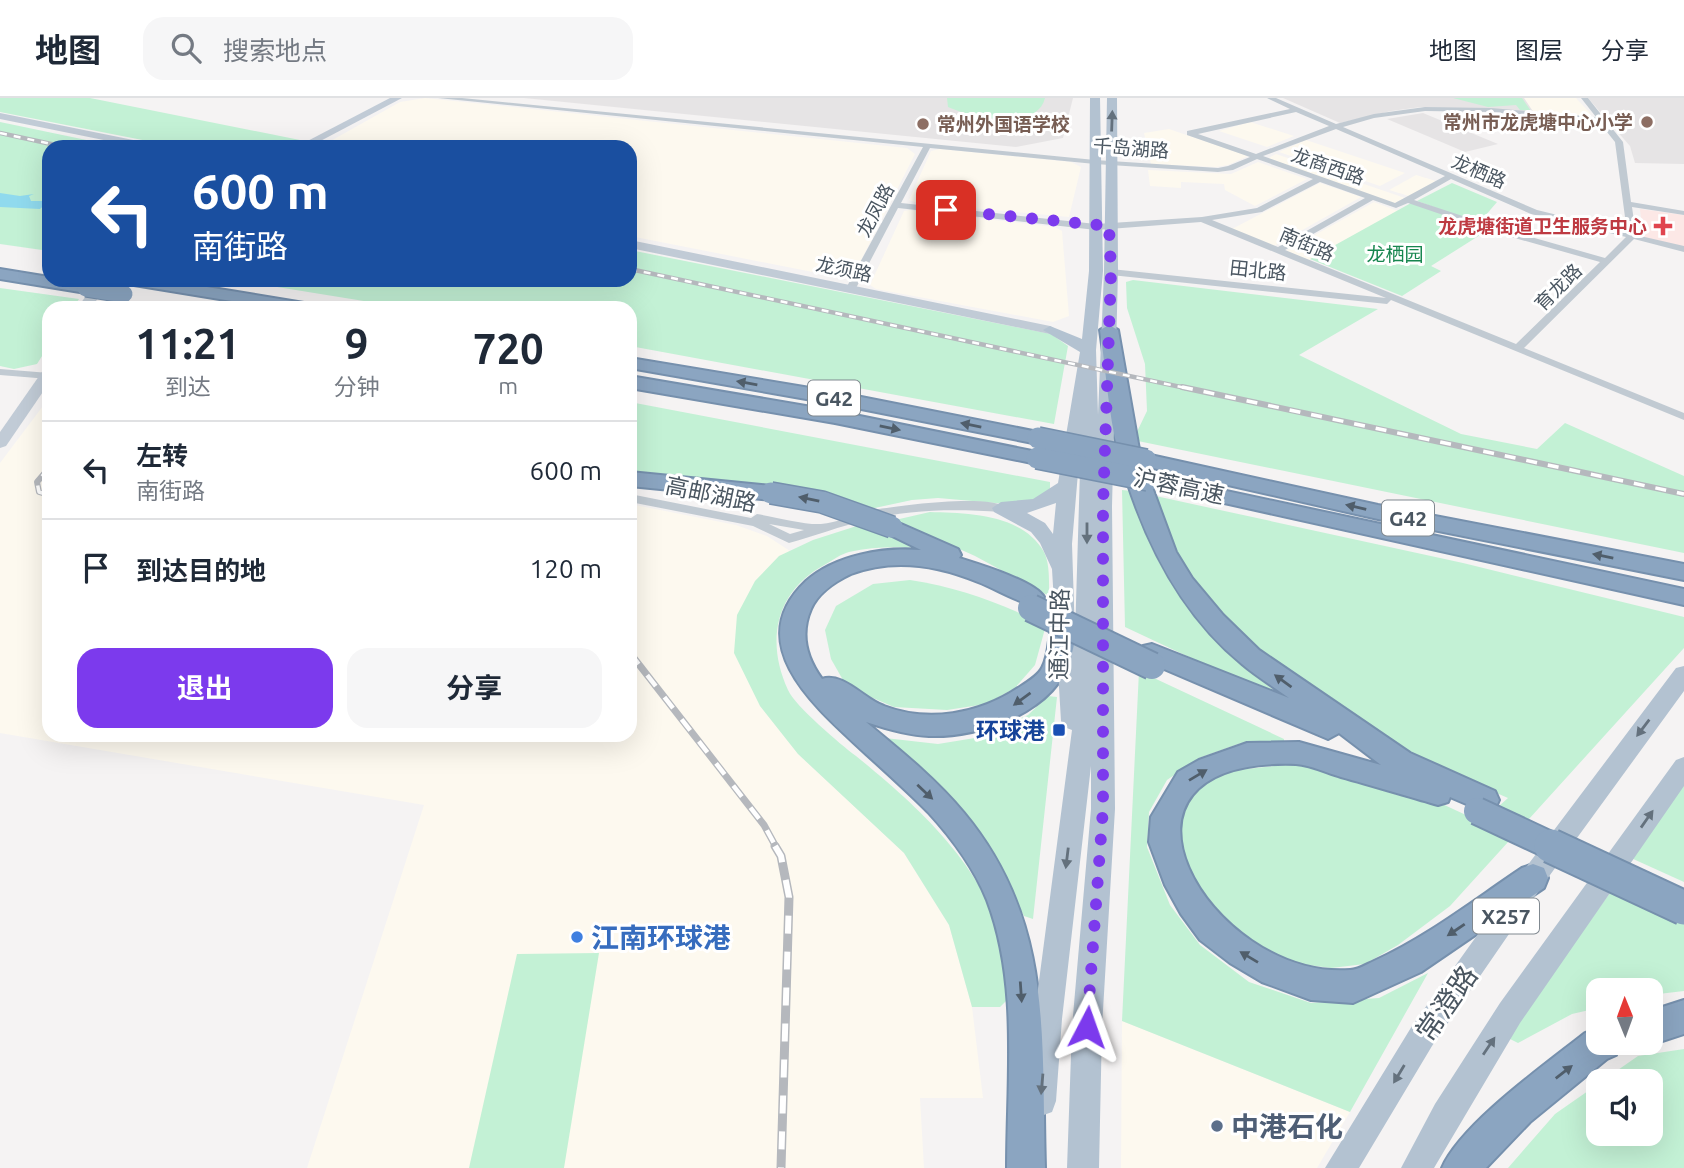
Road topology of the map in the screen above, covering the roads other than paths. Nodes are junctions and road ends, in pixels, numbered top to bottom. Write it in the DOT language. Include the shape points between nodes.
graph roads {
  1 [pos="397,98"];
  2 [pos="404,98"];
  3 [pos="441,98"];
  4 [pos="1095,98"];
  5 [pos="1112,98"];
  6 [pos="1270,98"];
  7 [pos="1584,98"];
  8 [pos="1296,110"];
  9 [pos="0,116"];
  10 [pos="1602,120"];
  11 [pos="1336,126"];
  12 [pos="118,140"];
  13 [pos="315,140"];
  14 [pos="323,140"];
  15 [pos="928,145"];
  16 [pos="1255,157"];
  17 [pos="1103,163"];
  18 [pos="1451,176"];
  19 [pos="1318,180"];
  20 [pos="1371,198"];
  21 [pos="1407,200"];
  22 [pos="1627,204"];
  23 [pos="897,205"];
  24 [pos="1684,213"];
  25 [pos="1202,219"];
  26 [pos="1103,227"];
  27 [pos="1632,236"];
  28 [pos="637,245"];
  29 [pos="1684,250"];
  30 [pos="1277,251"];
  31 [pos="0,258"];
  32 [pos="1607,261"];
  33 [pos="42,265"];
  34 [pos="1111,272"];
  35 [pos="0,274"];
  36 [pos="42,281"];
  37 [pos="123,287"];
  38 [pos="137,287"];
  39 [pos="149,287"];
  40 [pos="850,290"];
  41 [pos="104,301"];
  42 [pos="186,301"];
  43 [pos="252,301"];
  44 [pos="1402,303"];
  45 [pos="1100,324"];
  46 [pos="1050,330"];
  47 [pos="1517,349"];
  48 [pos="1088,350"];
  49 [pos="637,364"];
  50 [pos="0,372"];
  51 [pos="41,377"];
  52 [pos="637,383"];
  53 [pos="1684,417"];
  54 [pos="0,424"];
  55 [pos="0,443"];
  56 [pos="1037,448"];
  57 [pos="1147,470"];
  58 [pos="637,480"];
  59 [pos="1066,485"];
  60 [pos="637,496"];
  61 [pos="637,497"];
  62 [pos="1001,509"];
  63 [pos="821,528"];
  64 [pos="1677,570"];
  65 [pos="1062,573"];
  66 [pos="987,576"];
  67 [pos="1648,594"];
  68 [pos="1684,597"];
  69 [pos="1031,603"];
  70 [pos="1684,607"];
  71 [pos="1064,622"];
  72 [pos="1152,660"];
  73 [pos="1684,674"];
  74 [pos="1400,761"];
  75 [pos="1684,767"];
  76 [pos="1438,793"];
  77 [pos="1481,806"];
  78 [pos="1072,814"];
  79 [pos="1533,878"];
  80 [pos="1684,892"];
  81 [pos="1684,908"];
  82 [pos="1684,1017"];
  83 [pos="1663,1024"];
  84 [pos="1586,1054"];
  85 [pos="1026,1168"];
  86 [pos="1035,1168"];
  87 [pos="1083,1168"];
  88 [pos="1341,1168"];
  89 [pos="1417,1168"];
  90 [pos="1461,1168"];
  1 -- 13 [label="street"];
  2 -- 14 [label="street"];
  3 -- 15 [label="street, 千岛湖路"];
  4 -- 17 [label="main road, 通江中路"];
  17 -- 5 [label="main road, 通江中路, one-way"];
  6 -- 8 [label="street, 龙栖路"];
  7 -- 10 [label="street"];
  8 -- 11 [label="street, 龙栖路"];
  8 -- 16 [label="street, 龙商西路" via="1190,133"];
  9 -- 12 [label="street"];
  10 -- 11 [label="street, 千岛湖路" via="1424,109"];
  10 -- 22 [label="street" via="1619,142"];
  11 -- 16 [label="street, 千岛湖路"];
  11 -- 18 [label="street, 龙栖路"];
  15 -- 17 [label="street, 千岛湖路"];
  15 -- 23 [label="street, 龙凤路"];
  16 -- 17 [label="street, 千岛湖路" via="1218,170"];
  16 -- 19 [label="street, 龙商西路"];
  17 -- 26 [label="main road, 通江中路"];
  18 -- 21 [label="street"];
  18 -- 27 [label="street, 龙栖路" via="1534,212"];
  19 -- 20 [label="street, 龙商西路"];
  19 -- 25 [label="street" via="1259,210"];
  20 -- 21 [label="street, 龙商西路" via="1396,206"];
  20 -- 30 [label="street"];
  21 -- 32 [label="street"];
  22 -- 24 [label="street"];
  22 -- 27 [label="street"];
  23 -- 26 [label="street, 南街路"];
  23 -- 40 [label="street, 龙凤路"];
  25 -- 26 [label="street, 南街路"];
  25 -- 30 [label="street, 南街路"];
  26 -- 34 [label="main road, 通江中路"];
  26 -- 45 [label="main road, 通江中路" via="1096,271"];
  27 -- 29 [label="street, 龙栖路"];
  27 -- 32 [label="street, 育龙路"];
  28 -- 40 [label="street, 龙须路"];
  30 -- 44 [label="street, 南街路"];
  31 -- 33 [label="highway"];
  32 -- 47 [label="street, 育龙路"];
  34 -- 44 [label="street, 田北路"];
  34 -- 45 [label="main road, 通江中路"];
  35 -- 36 [label="highway, bridge"];
  37 -- 41 [label="street"];
  38 -- 42 [label="highway"];
  39 -- 43 [label="highway"];
  40 -- 46 [label="street, 龙须路"];
  44 -- 47 [label="street, 南街路"];
  45 -- 46 [label="main road"];
  45 -- 48 [label="main road, 通江中路"];
  74 -- 45 [label="highway, one-way" via="1250,657 1184,584 1165,553 1128,450"];
  45 -- 87 [label="main road, 通江中路" via="1103,809 1087,1027"];
  46 -- 48 [label="main road"];
  47 -- 53 [label="street, 南街路"];
  48 -- 59 [label="main road"];
  48 -- 78 [label="main road, 通江中路, one-way" via="1084,728"];
  56 -- 49 [label="highway, 沪蓉高速 / G42, one-way" via="846,400"];
  50 -- 51 [label="street"];
  51 -- 54 [label="street"];
  51 -- 55 [label="street"];
  52 -- 56 [label="highway, 沪蓉高速 / G42, one-way"];
  56 -- 57 [label="highway, 沪蓉高速 / G42, bridge"];
  64 -- 57 [label="highway, 沪蓉高速 / G42, one-way"];
  57 -- 67 [label="highway, 沪蓉高速 / G42" via="1289,509"];
  66 -- 58 [label="highway, one-way, bridge" via="892,527 822,502"];
  59 -- 62 [label="main road" via="1054,499 1040,505"];
  59 -- 65 [label="main road"];
  60 -- 63 [label="street, 高邮湖路"];
  61 -- 63 [label="street, 高邮湖路" via="756,523 789,539"];
  62 -- 63 [label="street, 高邮湖路" via="942,504 905,507"];
  62 -- 65 [label="main road" via="1043,530"];
  65 -- 71 [label="main road"];
  66 -- 69 [label="highway"];
  66 -- 85 [label="highway, one-way" via="932,558 899,555 868,559 834,572 807,594 792,627 793,647 809,683 828,704 940,806 1002,899 1022,989"];
  67 -- 68 [label="highway"];
  67 -- 70 [label="highway"];
  71 -- 69 [label="highway, one-way" via="1051,676 1018,704 982,718 940,726 888,719 847,702 825,681 811,654 807,633 816,607 832,588 876,569 938,572"];
  69 -- 72 [label="highway, bridge"];
  71 -- 78 [label="main road" via="1072,719"];
  72 -- 74 [label="highway" via="1287,708"];
  72 -- 76 [label="highway"];
  73 -- 79 [label="main road, 常澄路 / X257, one-way"];
  74 -- 77 [label="highway"];
  89 -- 75 [label="main road, X257, one-way" via="1450,1104"];
  76 -- 77 [label="highway"];
  79 -- 76 [label="highway, one-way" via="1410,961 1353,987 1311,984 1273,971 1211,929 1176,875 1164,842 1165,817 1188,780 1247,754 1299,753"];
  77 -- 80 [label="highway"];
  77 -- 81 [label="highway, bridge"];
  78 -- 86 [label="main road, 通江中路, one-way"];
  79 -- 88 [label="main road, 常澄路 / X257, one-way" via="1422,1036"];
  82 -- 83 [label="highway"];
  90 -- 84 [label="highway, one-way" via="1517,1109"];
}
